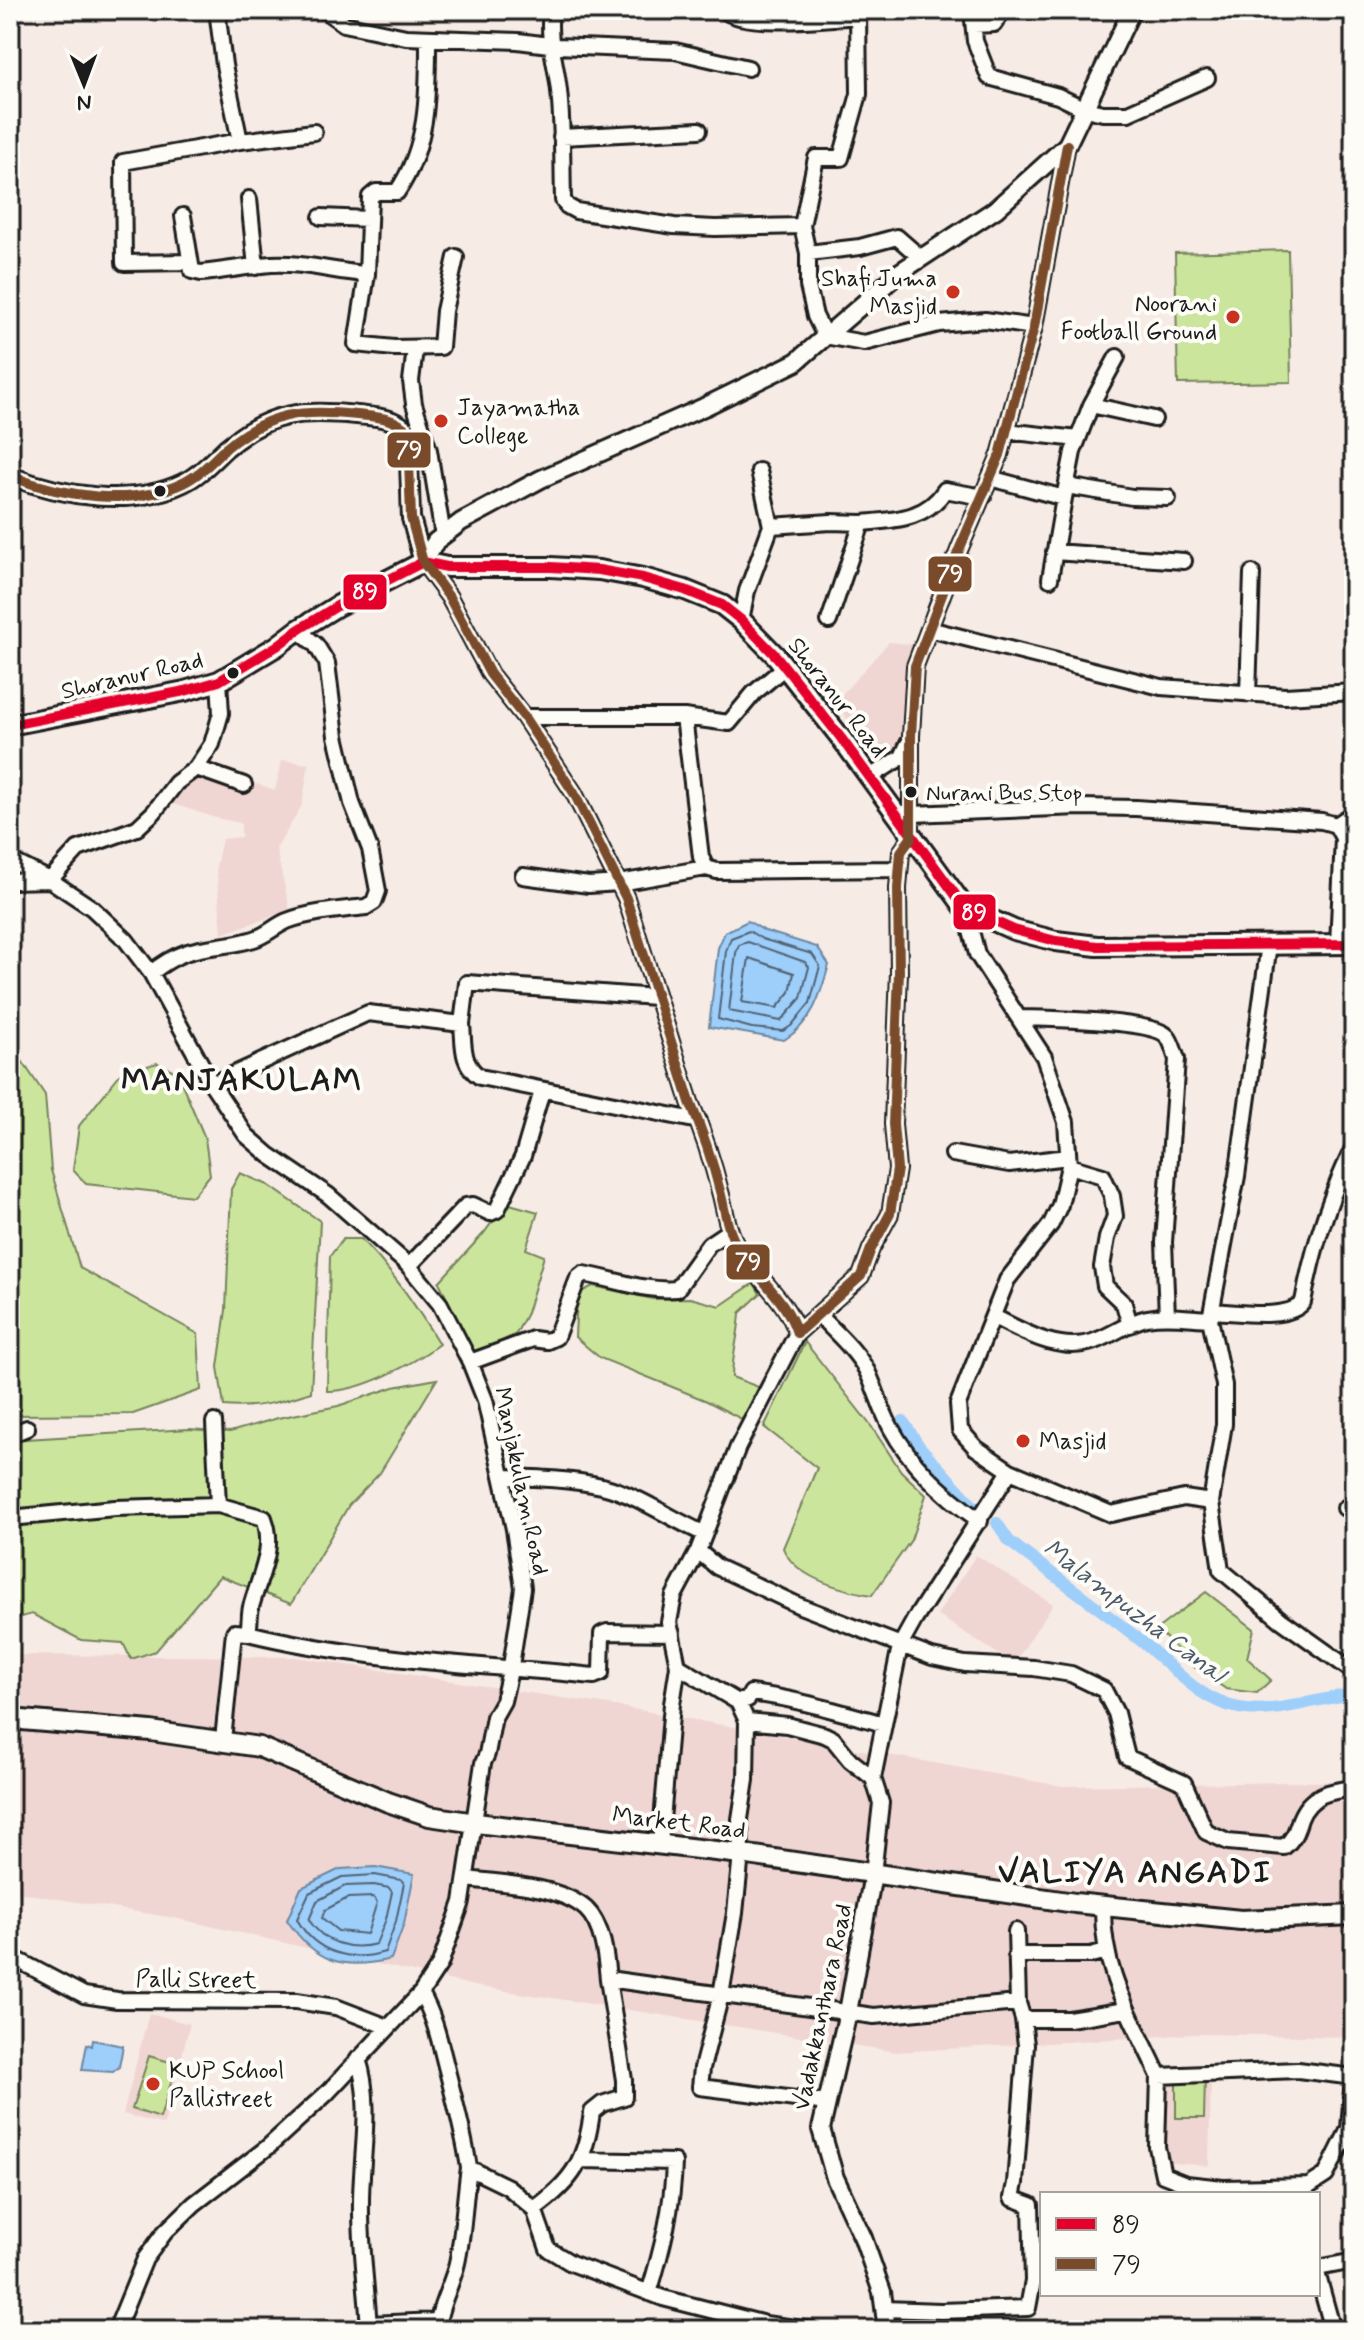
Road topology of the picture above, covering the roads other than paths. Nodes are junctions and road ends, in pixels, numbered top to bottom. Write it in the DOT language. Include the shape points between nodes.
graph roads {
  1 [pos="217,10"];
  2 [pos="324,10"];
  3 [pos="551,10"];
  4 [pos="724,10"];
  5 [pos="1003,10"];
  6 [pos="1132,10"];
  7 [pos="858,13"];
  8 [pos="973,18"];
  9 [pos="428,38"];
  10 [pos="549,44"];
  11 [pos="748,68"];
  12 [pos="1207,78"];
  13 [pos="1085,109"];
  14 [pos="699,130"];
  15 [pos="314,132"];
  16 [pos="561,137"];
  17 [pos="240,141"];
  18 [pos="1067,145"];
  19 [pos="1036,173"];
  20 [pos="1061,184"];
  21 [pos="249,199"];
  22 [pos="183,216"];
  23 [pos="321,217"];
  24 [pos="368,219"];
  25 [pos="802,226"];
  26 [pos="808,253"];
  27 [pos="456,257"];
  28 [pos="921,258"];
  29 [pos="189,262"];
  30 [pos="256,267"];
  31 [pos="367,274"];
  32 [pos="1034,327"];
  33 [pos="825,336"];
  34 [pos="415,349"];
  35 [pos="1117,357"];
  36 [pos="1091,405"];
  37 [pos="1154,419"];
  38 [pos="1006,431"];
  39 [pos="1078,439"];
  40 [pos="759,471"];
  41 [pos="10,476"];
  42 [pos="990,478"];
  43 [pos="1066,492"];
  44 [pos="983,497"];
  45 [pos="1168,498"];
  46 [pos="862,523"];
  47 [pos="771,526"];
  48 [pos="1058,527"];
  49 [pos="1054,552"];
  50 [pos="436,553"];
  51 [pos="1081,555"];
  52 [pos="1184,561"];
  53 [pos="1252,573"];
  54 [pos="1050,579"];
  55 [pos="741,620"];
  56 [pos="829,621"];
  57 [pos="929,629"];
  58 [pos="298,630"];
  59 [pos="785,667"];
  60 [pos="219,681"];
  61 [pos="1354,692"];
  62 [pos="1248,694"];
  63 [pos="10,715"];
  64 [pos="524,717"];
  65 [pos="684,717"];
  66 [pos="10,725"];
  67 [pos="911,736"];
  68 [pos="196,768"];
  69 [pos="870,777"];
  70 [pos="244,785"];
  71 [pos="912,814"];
  72 [pos="1354,818"];
  73 [pos="1336,825"];
  74 [pos="911,838"];
  75 [pos="10,860"];
  76 [pos="706,868"];
  77 [pos="899,869"];
  78 [pos="523,876"];
  79 [pos="50,880"];
  80 [pos="10,881"];
  81 [pos="619,883"];
  82 [pos="965,908"];
  83 [pos="1269,944"];
  84 [pos="1346,944"];
  85 [pos="151,973"];
  86 [pos="655,997"];
  87 [pos="1020,1018"];
  88 [pos="462,1024"];
  89 [pos="212,1084"];
  90 [pos="542,1091"];
  91 [pos="699,1121"];
  92 [pos="1354,1146"];
  93 [pos="953,1154"];
  94 [pos="1069,1162"];
  95 [pos="1347,1180"];
  96 [pos="730,1230"];
  97 [pos="409,1266"];
  98 [pos="819,1315"];
  99 [pos="1211,1315"];
  100 [pos="1167,1316"];
  101 [pos="994,1317"];
  102 [pos="1130,1325"];
  103 [pos="797,1333"];
  104 [pos="470,1362"];
  105 [pos="214,1422"];
  106 [pos="27,1428"];
  107 [pos="10,1435"];
  108 [pos="1010,1471"];
  109 [pos="504,1477"];
  110 [pos="1211,1502"];
  111 [pos="218,1505"];
  112 [pos="10,1518"];
  113 [pos="980,1521"];
  114 [pos="703,1533"];
  115 [pos="698,1551"];
  116 [pos="248,1633"];
  117 [pos="672,1633"];
  118 [pos="900,1646"];
  119 [pos="511,1666"];
  120 [pos="678,1666"];
  121 [pos="1354,1672"];
  122 [pos="738,1702"];
  123 [pos="10,1719"];
  124 [pos="747,1721"];
  125 [pos="884,1724"];
  126 [pos="223,1740"];
  127 [pos="873,1778"];
  128 [pos="1354,1788"];
  129 [pos="476,1823"];
  130 [pos="660,1844"];
  131 [pos="741,1854"];
  132 [pos="873,1874"];
  133 [pos="466,1879"];
  134 [pos="1103,1906"];
  135 [pos="1354,1915"];
  136 [pos="1016,1931"];
  137 [pos="1106,1951"];
  138 [pos="1016,1955"];
  139 [pos="10,1956"];
  140 [pos="608,1979"];
  141 [pos="421,1993"];
  142 [pos="721,1995"];
  143 [pos="1018,2003"];
  144 [pos="1126,2010"];
  145 [pos="848,2012"];
  146 [pos="1023,2019"];
  147 [pos="388,2027"];
  148 [pos="358,2059"];
  149 [pos="1159,2076"];
  150 [pos="1354,2077"];
  151 [pos="827,2103"];
  152 [pos="582,2160"];
  153 [pos="469,2168"];
  154 [pos="1308,2190"];
  155 [pos="534,2209"];
  156 [pos="1354,2261"];
  157 [pos="1320,2268"];
  158 [pos="1320,2283"];
  159 [pos="649,2293"];
  160 [pos="884,2309"];
  161 [pos="437,2326"];
  162 [pos="369,2327"];
  163 [pos="116,2330"];
  164 [pos="811,2330"];
  165 [pos="887,2330"];
  166 [pos="1333,2330"];
  1 -- 17 [label="street"];
  2 -- 9 [label="street" via="344,24"];
  3 -- 10 [label="street"];
  4 -- 7 [label="street" via="737,17 795,21"];
  5 -- 8 [label="street" via="994,24"];
  6 -- 13 [label="street"];
  7 -- 25 [label="street" via="859,94 841,158 816,158"];
  8 -- 13 [label="street" via="975,41 989,77"];
  9 -- 10 [label="street"];
  9 -- 24 [label="street" via="422,143 397,192 370,197"];
  10 -- 11 [label="street" via="675,51"];
  10 -- 16 [label="street" via="556,60"];
  12 -- 13 [label="street" via="1128,113"];
  13 -- 18 [label="street"];
  14 -- 16 [label="street"];
  15 -- 17 [label="street"];
  16 -- 25 [label="street" via="563,200 576,211 674,226"];
  17 -- 29 [label="street" via="123,162 124,263"];
  18 -- 19 [label="street"];
  18 -- 20 [label="street"];
  19 -- 20 [label="street"];
  19 -- 28 [label="street" via="996,209"];
  20 -- 32 [label="street"];
  21 -- 30 [label="street"];
  22 -- 29 [label="street"];
  23 -- 24 [label="street"];
  24 -- 31 [label="street"];
  25 -- 26 [label="street"];
  26 -- 28 [label="street" via="897,237"];
  26 -- 33 [label="street" via="808,286"];
  27 -- 34 [label="street" via="441,347"];
  28 -- 33 [label="street"];
  29 -- 30 [label="street" via="192,271 201,273"];
  30 -- 31 [label="street" via="316,265"];
  31 -- 34 [label="street" via="356,344"];
  32 -- 33 [label="street" via="985,320 939,324 864,343"];
  32 -- 38 [label="street"];
  33 -- 50 [label="street" via="796,362 541,479 461,522"];
  34 -- 50 [label="street" via="411,381 429,450"];
  35 -- 36 [label="street"];
  36 -- 37 [label="street"];
  36 -- 39 [label="street"];
  38 -- 39 [label="street"];
  38 -- 42 [label="street"];
  39 -- 43 [label="street"];
  40 -- 47 [label="street"];
  41 -- 50 [label="street" via="69,491 134,496 184,482 251,428 274,418 315,413 379,417 399,422 408,432 411,518"];
  42 -- 43 [label="street"];
  42 -- 44 [label="street"];
  43 -- 45 [label="street"];
  43 -- 48 [label="street"];
  44 -- 46 [label="street" via="945,490 939,500 911,517"];
  44 -- 57 [label="street"];
  46 -- 47 [label="street"];
  46 -- 56 [label="street"];
  47 -- 55 [label="street"];
  48 -- 49 [label="street"];
  48 -- 51 [label="street"];
  49 -- 51 [label="street"];
  49 -- 54 [label="street"];
  50 -- 55 [label="main road, Shoranur Road" via="643,578 722,605"];
  50 -- 58 [label="main road, Shoranur Road"];
  50 -- 64 [label="street" via="449,597 490,674"];
  51 -- 52 [label="street"];
  53 -- 62 [label="street"];
  55 -- 59 [label="main road, Shoranur Road"];
  57 -- 62 [label="street" via="1161,687"];
  57 -- 67 [label="street" via="915,666"];
  58 -- 60 [label="main road, Shoranur Road"];
  58 -- 63 [label="main road, Shoranur Road" via="217,671 182,682"];
  58 -- 85 [label="street" via="327,663 336,736 375,872 374,902 303,916 251,940 198,947"];
  59 -- 65 [label="street" via="729,723"];
  59 -- 69 [label="main road, Shoranur Road"];
  60 -- 66 [label="main road, Shoranur Road"];
  60 -- 68 [label="street" via="221,713 212,744"];
  61 -- 62 [label="street"];
  64 -- 65 [label="street"];
  64 -- 81 [label="street" via="574,793"];
  65 -- 76 [label="street"];
  67 -- 69 [label="street" via="902,757"];
  67 -- 71 [label="street"];
  68 -- 70 [label="street"];
  68 -- 79 [label="street" via="137,828 78,849"];
  69 -- 74 [label="main road, Shoranur Road"];
  71 -- 73 [label="street" via="1136,808"];
  71 -- 74 [label="street"];
  72 -- 73 [label="street"];
  73 -- 84 [label="street" via="1343,838"];
  74 -- 77 [label="street" via="901,852"];
  74 -- 82 [label="main road, Shoranur Road"];
  75 -- 79 [label="street, Manjakulam Road"];
  76 -- 77 [label="street"];
  76 -- 81 [label="street"];
  77 -- 98 [label="street" via="893,1124 897,1169 890,1214 861,1276"];
  78 -- 81 [label="street" via="589,885"];
  79 -- 80 [label="street"];
  79 -- 85 [label="street, Manjakulam Road" via="92,908"];
  81 -- 86 [label="street"];
  82 -- 83 [label="main road, Shoranur Road" via="1014,930 1097,946"];
  82 -- 87 [label="street" via="977,954"];
  83 -- 84 [label="main road, Shoranur Road"];
  83 -- 99 [label="street" via="1237,1176"];
  85 -- 89 [label="street, Manjakulam Road"];
  86 -- 88 [label="street" via="467,983"];
  86 -- 91 [label="street"];
  87 -- 94 [label="street" via="1044,1057 1066,1122"];
  87 -- 100 [label="street" via="1089,1020 1153,1028 1168,1036 1177,1059 1164,1242"];
  88 -- 89 [label="street" via="368,1013"];
  88 -- 90 [label="street" via="465,1060 472,1072"];
  89 -- 97 [label="street, Manjakulam Road" via="246,1135 328,1195"];
  90 -- 91 [label="street"];
  90 -- 97 [label="street" via="523,1156 497,1210 466,1206"];
  91 -- 96 [label="street"];
  92 -- 95 [label="street"];
  93 -- 94 [label="street" via="1009,1164"];
  94 -- 101 [label="street" via="1051,1224 1007,1280"];
  94 -- 102 [label="street" via="1103,1176 1112,1196 1115,1216 1102,1267 1105,1286 1124,1304"];
  95 -- 99 [label="street" via="1313,1249 1299,1307 1291,1313"];
  96 -- 103 [label="street" via="740,1251 782,1302"];
  96 -- 104 [label="street" via="709,1244 677,1289 661,1291 583,1274 556,1337 533,1339"];
  97 -- 104 [label="street, Manjakulam Road" via="440,1304"];
  98 -- 103 [label="street"];
  98 -- 113 [label="street" via="853,1350 891,1430 950,1500"];
  99 -- 100 [label="street"];
  99 -- 110 [label="street" via="1224,1385 1224,1424"];
  100 -- 102 [label="street"];
  101 -- 102 [label="street" via="1034,1337 1081,1345"];
  101 -- 108 [label="street" via="958,1404 960,1430"];
  103 -- 114 [label="street" via="753,1416"];
  104 -- 109 [label="street, Manjakulam Road"];
  105 -- 111 [label="street"];
  106 -- 107 [label="street"];
  108 -- 110 [label="street" via="1111,1514 1184,1498"];
  108 -- 113 [label="street"];
  109 -- 114 [label="street" via="602,1486"];
  109 -- 119 [label="street, Manjakulam Road" via="523,1588"];
  110 -- 121 [label="street" via="1221,1570"];
  111 -- 112 [label="street"];
  111 -- 116 [label="street" via="264,1518 270,1534"];
  113 -- 118 [label="street"];
  114 -- 115 [label="street"];
  115 -- 117 [label="street" via="674,1596"];
  115 -- 118 [label="street" via="717,1567"];
  116 -- 119 [label="street" via="377,1657"];
  116 -- 126 [label="street" via="234,1632"];
  117 -- 119 [label="street" via="602,1634 598,1675"];
  117 -- 120 [label="street"];
  118 -- 125 [label="street"];
  118 -- 128 [label="street" via="965,1664 1071,1674 1104,1690 1127,1757 1184,1783 1206,1832 1228,1842 1284,1847 1293,1840 1314,1798"];
  119 -- 129 [label="street, Manjakulam Road" via="483,1763"];
  120 -- 122 [label="street"];
  120 -- 130 [label="street"];
  122 -- 124 [label="street"];
  122 -- 125 [label="street" via="751,1693 772,1696"];
  123 -- 126 [label="main road, Market Road"];
  124 -- 127 [label="street" via="825,1735"];
  124 -- 131 [label="street"];
  125 -- 127 [label="street"];
  126 -- 129 [label="main road, Market Road" via="259,1747 429,1816"];
  127 -- 132 [label="street" via="881,1803"];
  129 -- 130 [label="main road, Market Road"];
  129 -- 133 [label="street, Manjakulam Road"];
  130 -- 131 [label="main road, Market Road"];
  131 -- 132 [label="main road, Market Road"];
  131 -- 142 [label="street"];
  132 -- 134 [label="main road, Market Road"];
  132 -- 145 [label="street, Vadakkanthara Road"];
  133 -- 140 [label="street" via="558,1893 585,1908 596,1923"];
  133 -- 141 [label="street, Manjakulam Road" via="440,1964"];
  134 -- 135 [label="main road, Market Road" via="1241,1920"];
  134 -- 137 [label="street"];
  136 -- 138 [label="street"];
  137 -- 138 [label="street"];
  137 -- 144 [label="street"];
  138 -- 143 [label="street"];
  139 -- 147 [label="street, Palli Street" via="84,1995 117,2000 296,2001 336,2007"];
  140 -- 142 [label="street"];
  140 -- 152 [label="street" via="624,2097 592,2112"];
  141 -- 147 [label="street, Manjakulam Road"];
  141 -- 153 [label="street" via="442,2050"];
  142 -- 145 [label="street"];
  142 -- 151 [label="street" via="700,2087"];
  143 -- 145 [label="street" via="874,2016"];
  143 -- 146 [label="street"];
  144 -- 146 [label="street" via="1069,2019"];
  144 -- 149 [label="street"];
  145 -- 151 [label="street, Vadakkanthara Road"];
  146 -- 160 [label="street" via="1026,2045 1012,2198 1031,2205 1033,2281 1028,2308"];
  147 -- 148 [label="street, Manjakulam Road"];
  148 -- 162 [label="street" via="363,2074 361,2203"];
  148 -- 163 [label="street, Manjakulam Road" via="268,2147 165,2232 145,2259"];
  149 -- 150 [label="street" via="1298,2070"];
  149 -- 154 [label="street" via="1157,2147 1163,2175 1223,2188"];
  150 -- 154 [label="street" via="1349,2129 1326,2175"];
  151 -- 160 [label="street, Vadakkanthara Road" via="821,2129 827,2155 863,2238"];
  152 -- 155 [label="street"];
  152 -- 159 [label="street" via="674,2162 666,2226"];
  153 -- 155 [label="street" via="508,2187"];
  153 -- 161 [label="street" via="457,2263"];
  155 -- 159 [label="street" via="548,2249"];
  156 -- 157 [label="street"];
  158 -- 166 [label="street"];
  159 -- 164 [label="street" via="765,2324"];
  160 -- 165 [label="street, Vadakkanthara Road"];
  161 -- 162 [label="street"];
}
